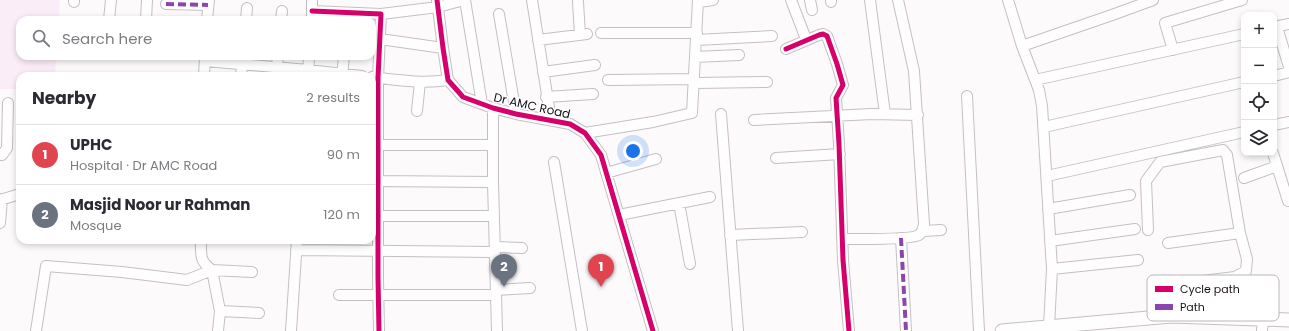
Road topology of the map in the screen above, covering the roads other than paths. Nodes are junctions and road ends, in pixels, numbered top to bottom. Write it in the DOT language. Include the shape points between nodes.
graph roads {
  1 [pos="111,0"];
  2 [pos="147,0"];
  3 [pos="312,0"];
  4 [pos="465,0"];
  5 [pos="532,0"];
  6 [pos="713,0"];
  7 [pos="791,0"];
  8 [pos="870,0"];
  9 [pos="898,0"];
  10 [pos="1008,0"];
  11 [pos="1153,0"];
  12 [pos="1242,0"];
  13 [pos="699,1"];
  14 [pos="578,2"];
  15 [pos="209,3"];
  16 [pos="166,4"];
  17 [pos="437,4"];
  18 [pos="247,8"];
  19 [pos="381,14"];
  20 [pos="499,14"];
  21 [pos="109,16"];
  22 [pos="146,16"];
  23 [pos="207,16"];
  24 [pos="246,16"];
  25 [pos="312,16"];
  26 [pos="348,16"];
  27 [pos="1289,24"];
  28 [pos="1277,27"];
  29 [pos="601,32"];
  30 [pos="1277,33"];
  31 [pos="1241,35"];
  32 [pos="696,36"];
  33 [pos="772,36"];
  34 [pos="380,39"];
  35 [pos="538,40"];
  36 [pos="806,40"];
  37 [pos="1022,46"];
  38 [pos="443,48"];
  39 [pos="786,49"];
  40 [pos="1173,50"];
  41 [pos="739,55"];
  42 [pos="695,58"];
  43 [pos="205,60"];
  44 [pos="242,60"];
  45 [pos="278,60"];
  46 [pos="309,60"];
  47 [pos="344,60"];
  48 [pos="595,65"];
  49 [pos="1289,67"];
  50 [pos="204,72"];
  51 [pos="241,72"];
  52 [pos="276,72"];
  53 [pos="308,72"];
  54 [pos="342,72"];
  55 [pos="376,72"];
  56 [pos="543,72"];
  57 [pos="1289,72"];
  58 [pos="1277,75"];
  59 [pos="376,78"];
  60 [pos="448,80"];
  61 [pos="608,80"];
  62 [pos="1035,80"];
  63 [pos="694,81"];
  64 [pos="420,82"];
  65 [pos="767,82"];
  66 [pos="1241,83"];
  67 [pos="593,94"];
  68 [pos="967,96"];
  69 [pos="546,97"];
  70 [pos="8,103"];
  71 [pos="482,104"];
  72 [pos="493,108"];
  73 [pos="417,112"];
  74 [pos="516,114"];
  75 [pos="721,114"];
  76 [pos="886,114"];
  77 [pos="838,115"];
  78 [pos="918,115"];
  79 [pos="551,120"];
  80 [pos="754,120"];
  81 [pos="1289,122"];
  82 [pos="1277,124"];
  83 [pos="1044,127"];
  84 [pos="585,133"];
  85 [pos="1241,133"];
  86 [pos="376,145"];
  87 [pos="492,145"];
  88 [pos="840,154"];
  89 [pos="0,156"];
  90 [pos="1274,156"];
  91 [pos="776,158"];
  92 [pos="656,159"];
  93 [pos="554,162"];
  94 [pos="1277,166"];
  95 [pos="606,173"];
  96 [pos="1047,176"];
  97 [pos="1244,178"];
  98 [pos="376,181"];
  99 [pos="492,182"];
  100 [pos="16,195"];
  101 [pos="1130,195"];
  102 [pos="710,197"];
  103 [pos="1,200"];
  104 [pos="1288,201"];
  105 [pos="679,203"];
  106 [pos="1048,209"];
  107 [pos="618,215"];
  108 [pos="376,216"];
  109 [pos="494,216"];
  110 [pos="0,223"];
  111 [pos="376,228"];
  112 [pos="1135,229"];
  113 [pos="941,230"];
  114 [pos="1148,230"];
  115 [pos="802,232"];
  116 [pos="923,232"];
  117 [pos="1240,233"];
  118 [pos="730,234"];
  119 [pos="901,238"];
  120 [pos="842,239"];
  121 [pos="1050,241"];
  122 [pos="1168,243"];
  123 [pos="202,244"];
  124 [pos="296,245"];
  125 [pos="522,248"];
  126 [pos="495,249"];
  127 [pos="378,251"];
  128 [pos="1138,260"];
  129 [pos="690,264"];
  130 [pos="1052,269"];
  131 [pos="212,270"];
  132 [pos="252,272"];
  133 [pos="1239,275"];
  134 [pos="530,288"];
  135 [pos="496,293"];
  136 [pos="378,294"];
  137 [pos="339,295"];
  138 [pos="220,311"];
  139 [pos="259,313"];
  140 [pos="1147,318"];
  141 [pos="1289,320"];
  142 [pos="1232,321"];
  143 [pos="1262,325"];
  144 [pos="1049,327"];
  145 [pos="36,331"];
  146 [pos="218,331"];
  147 [pos="291,331"];
  148 [pos="379,331"];
  149 [pos="497,331"];
  150 [pos="582,331"];
  151 [pos="653,331"];
  152 [pos="738,331"];
  153 [pos="849,331"];
  154 [pos="906,331"];
  155 [pos="979,331"];
  156 [pos="1002,331"];
  1 -- 21 [label="street"];
  2 -- 22 [label="street"];
  3 -- 25 [label="street"];
  4 -- 17 [label="street"];
  4 -- 71 [label="street"];
  5 -- 35 [label="street"];
  6 -- 13 [label="street"];
  7 -- 36 [label="street"];
  8 -- 76 [label="street"];
  9 -- 78 [label="street" via="914,72"];
  10 -- 37 [label="street"];
  11 -- 37 [label="street"];
  12 -- 40 [label="street" via="1165,23"];
  13 -- 32 [label="street"];
  14 -- 35 [label="street" via="583,35"];
  15 -- 16 [label="street"];
  15 -- 23 [label="street"];
  17 -- 19 [label="street"];
  17 -- 38 [label="street"];
  18 -- 24 [label="street"];
  19 -- 26 [label="street"];
  19 -- 34 [label="street"];
  20 -- 74 [label="street"];
  25 -- 26 [label="street"];
  27 -- 28 [label="street"];
  29 -- 32 [label="street"];
  30 -- 49 [label="street"];
  31 -- 40 [label="street"];
  32 -- 33 [label="street"];
  32 -- 42 [label="street"];
  34 -- 38 [label="street"];
  34 -- 55 [label="street"];
  35 -- 56 [label="street"];
  36 -- 39 [label="street"];
  36 -- 77 [label="street" via="818,34 827,36 843,85 836,98"];
  37 -- 62 [label="street"];
  38 -- 60 [label="street"];
  40 -- 62 [label="street"];
  41 -- 42 [label="street"];
  42 -- 63 [label="street"];
  43 -- 50 [label="street"];
  44 -- 51 [label="street"];
  44 -- 52 [label="street"];
  45 -- 52 [label="street"];
  46 -- 53 [label="street"];
  47 -- 54 [label="street"];
  48 -- 56 [label="street"];
  56 -- 69 [label="street"];
  57 -- 58 [label="street"];
  59 -- 64 [label="street"];
  60 -- 64 [label="street"];
  60 -- 71 [label="street, Dr AMC Road" via="463,96"];
  61 -- 63 [label="street"];
  62 -- 83 [label="street" via="1041,98"];
  63 -- 65 [label="street"];
  63 -- 84 [label="street" via="692,113"];
  64 -- 73 [label="street"];
  66 -- 83 [label="street"];
  67 -- 69 [label="street"];
  68 -- 155 [label="street"];
  69 -- 79 [label="street"];
  70 -- 89 [label="street" via="7,148"];
  71 -- 72 [label="street, Dr AMC Road"];
  72 -- 74 [label="street, Dr AMC Road"];
  72 -- 87 [label="street"];
  74 -- 79 [label="street, Dr AMC Road"];
  75 -- 118 [label="street"];
  76 -- 77 [label="street"];
  76 -- 78 [label="street"];
  77 -- 80 [label="street"];
  77 -- 88 [label="street"];
  78 -- 116 [label="street"];
  79 -- 84 [label="street, Dr AMC Road" via="570,124"];
  81 -- 82 [label="street"];
  83 -- 96 [label="street"];
  84 -- 95 [label="street, Dr AMC Road" via="601,155"];
  85 -- 96 [label="street"];
  86 -- 87 [label="street"];
  87 -- 99 [label="street"];
  88 -- 91 [label="street"];
  88 -- 120 [label="street"];
  90 -- 94 [label="street"];
  92 -- 95 [label="street"];
  93 -- 150 [label="street"];
  94 -- 97 [label="street"];
  94 -- 104 [label="street"];
  95 -- 107 [label="street, Dr AMC Road"];
  96 -- 106 [label="street"];
  98 -- 99 [label="street"];
  99 -- 109 [label="street"];
  100 -- 103 [label="street"];
  101 -- 106 [label="street"];
  102 -- 105 [label="street"];
  103 -- 110 [label="street"];
  105 -- 107 [label="street"];
  105 -- 129 [label="street"];
  106 -- 121 [label="street"];
  107 -- 151 [label="street, Dr AMC Road"];
  108 -- 109 [label="street"];
  109 -- 126 [label="street"];
  111 -- 127 [label="street"];
  112 -- 121 [label="street"];
  113 -- 116 [label="street"];
  114 -- 117 [label="street" via="1146,181 1160,162 1223,150 1227,155"];
  115 -- 118 [label="street"];
  116 -- 119 [label="street" via="918,236"];
  117 -- 122 [label="street"];
  117 -- 133 [label="street" via="1248,259 1246,271"];
  118 -- 152 [label="street"];
  119 -- 120 [label="street"];
  119 -- 154 [label="street"];
  120 -- 153 [label="street"];
  121 -- 130 [label="street"];
  123 -- 131 [label="street" via="202,258 205,265"];
  124 -- 127 [label="street"];
  124 -- 147 [label="street"];
  125 -- 126 [label="street"];
  126 -- 127 [label="street"];
  126 -- 135 [label="street"];
  127 -- 136 [label="street"];
  128 -- 130 [label="street"];
  130 -- 144 [label="street"];
  131 -- 132 [label="street"];
  131 -- 138 [label="street"];
  131 -- 145 [label="street" via="188,280 46,266"];
  134 -- 135 [label="street"];
  135 -- 136 [label="street"];
  135 -- 149 [label="street"];
  136 -- 137 [label="street"];
  136 -- 148 [label="street"];
  138 -- 139 [label="street"];
  138 -- 146 [label="street"];
  140 -- 144 [label="main road"];
  141 -- 143 [label="main road"];
  142 -- 143 [label="main road"];
  144 -- 156 [label="main road"];
}
